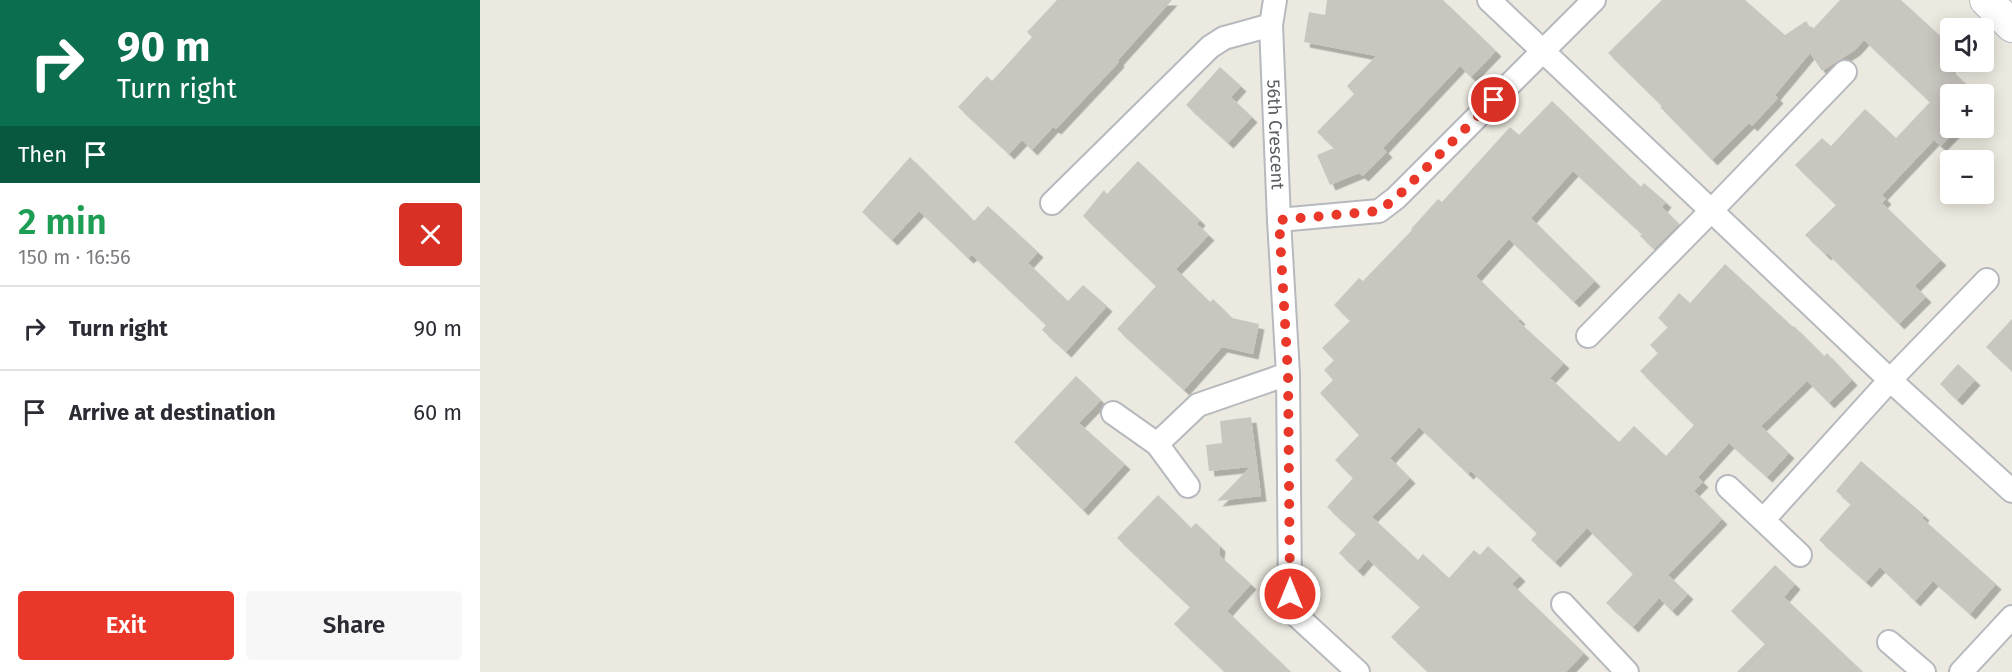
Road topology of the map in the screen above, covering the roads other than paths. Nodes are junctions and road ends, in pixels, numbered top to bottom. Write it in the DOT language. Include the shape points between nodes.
graph roads {
  1 [pos="1275,0"];
  2 [pos="1489,0"];
  3 [pos="1594,0"];
  4 [pos="1986,0"];
  5 [pos="1271,25"];
  6 [pos="2012,26"];
  7 [pos="1543,51"];
  8 [pos="1845,72"];
  9 [pos="1052,203"];
  10 [pos="1711,211"];
  11 [pos="1279,220"];
  12 [pos="1987,280"];
  13 [pos="1588,336"];
  14 [pos="1288,374"];
  15 [pos="1890,380"];
  16 [pos="1113,413"];
  17 [pos="1157,444"];
  18 [pos="1188,486"];
  19 [pos="1728,487"];
  20 [pos="2012,491"];
  21 [pos="1764,519"];
  22 [pos="1800,555"];
  23 [pos="1563,604"];
  24 [pos="2012,617"];
  25 [pos="1889,642"];
  26 [pos="1619,669"];
  27 [pos="1358,672"];
  28 [pos="1924,672"];
  29 [pos="1961,672"];
  1 -- 5 [label="street, 56th Crescent"];
  2 -- 7 [label="street"];
  3 -- 7 [label="street"];
  4 -- 6 [label="street"];
  5 -- 9 [label="street" via="1224,38 1210,47"];
  5 -- 11 [label="street, 56th Crescent"];
  7 -- 10 [label="street"];
  7 -- 11 [label="street" via="1379,211"];
  8 -- 10 [label="street"];
  10 -- 13 [label="street"];
  10 -- 15 [label="street"];
  11 -- 14 [label="street, 56th Crescent"];
  12 -- 15 [label="street"];
  14 -- 17 [label="street" via="1198,405"];
  14 -- 27 [label="street, 56th Crescent" via="1290,594 1296,615"];
  15 -- 20 [label="street"];
  15 -- 21 [label="street"];
  16 -- 17 [label="street"];
  17 -- 18 [label="street"];
  19 -- 21 [label="street"];
  21 -- 22 [label="street"];
  23 -- 26 [label="street"];
  24 -- 29 [label="street"];
  25 -- 28 [label="street"];
}
